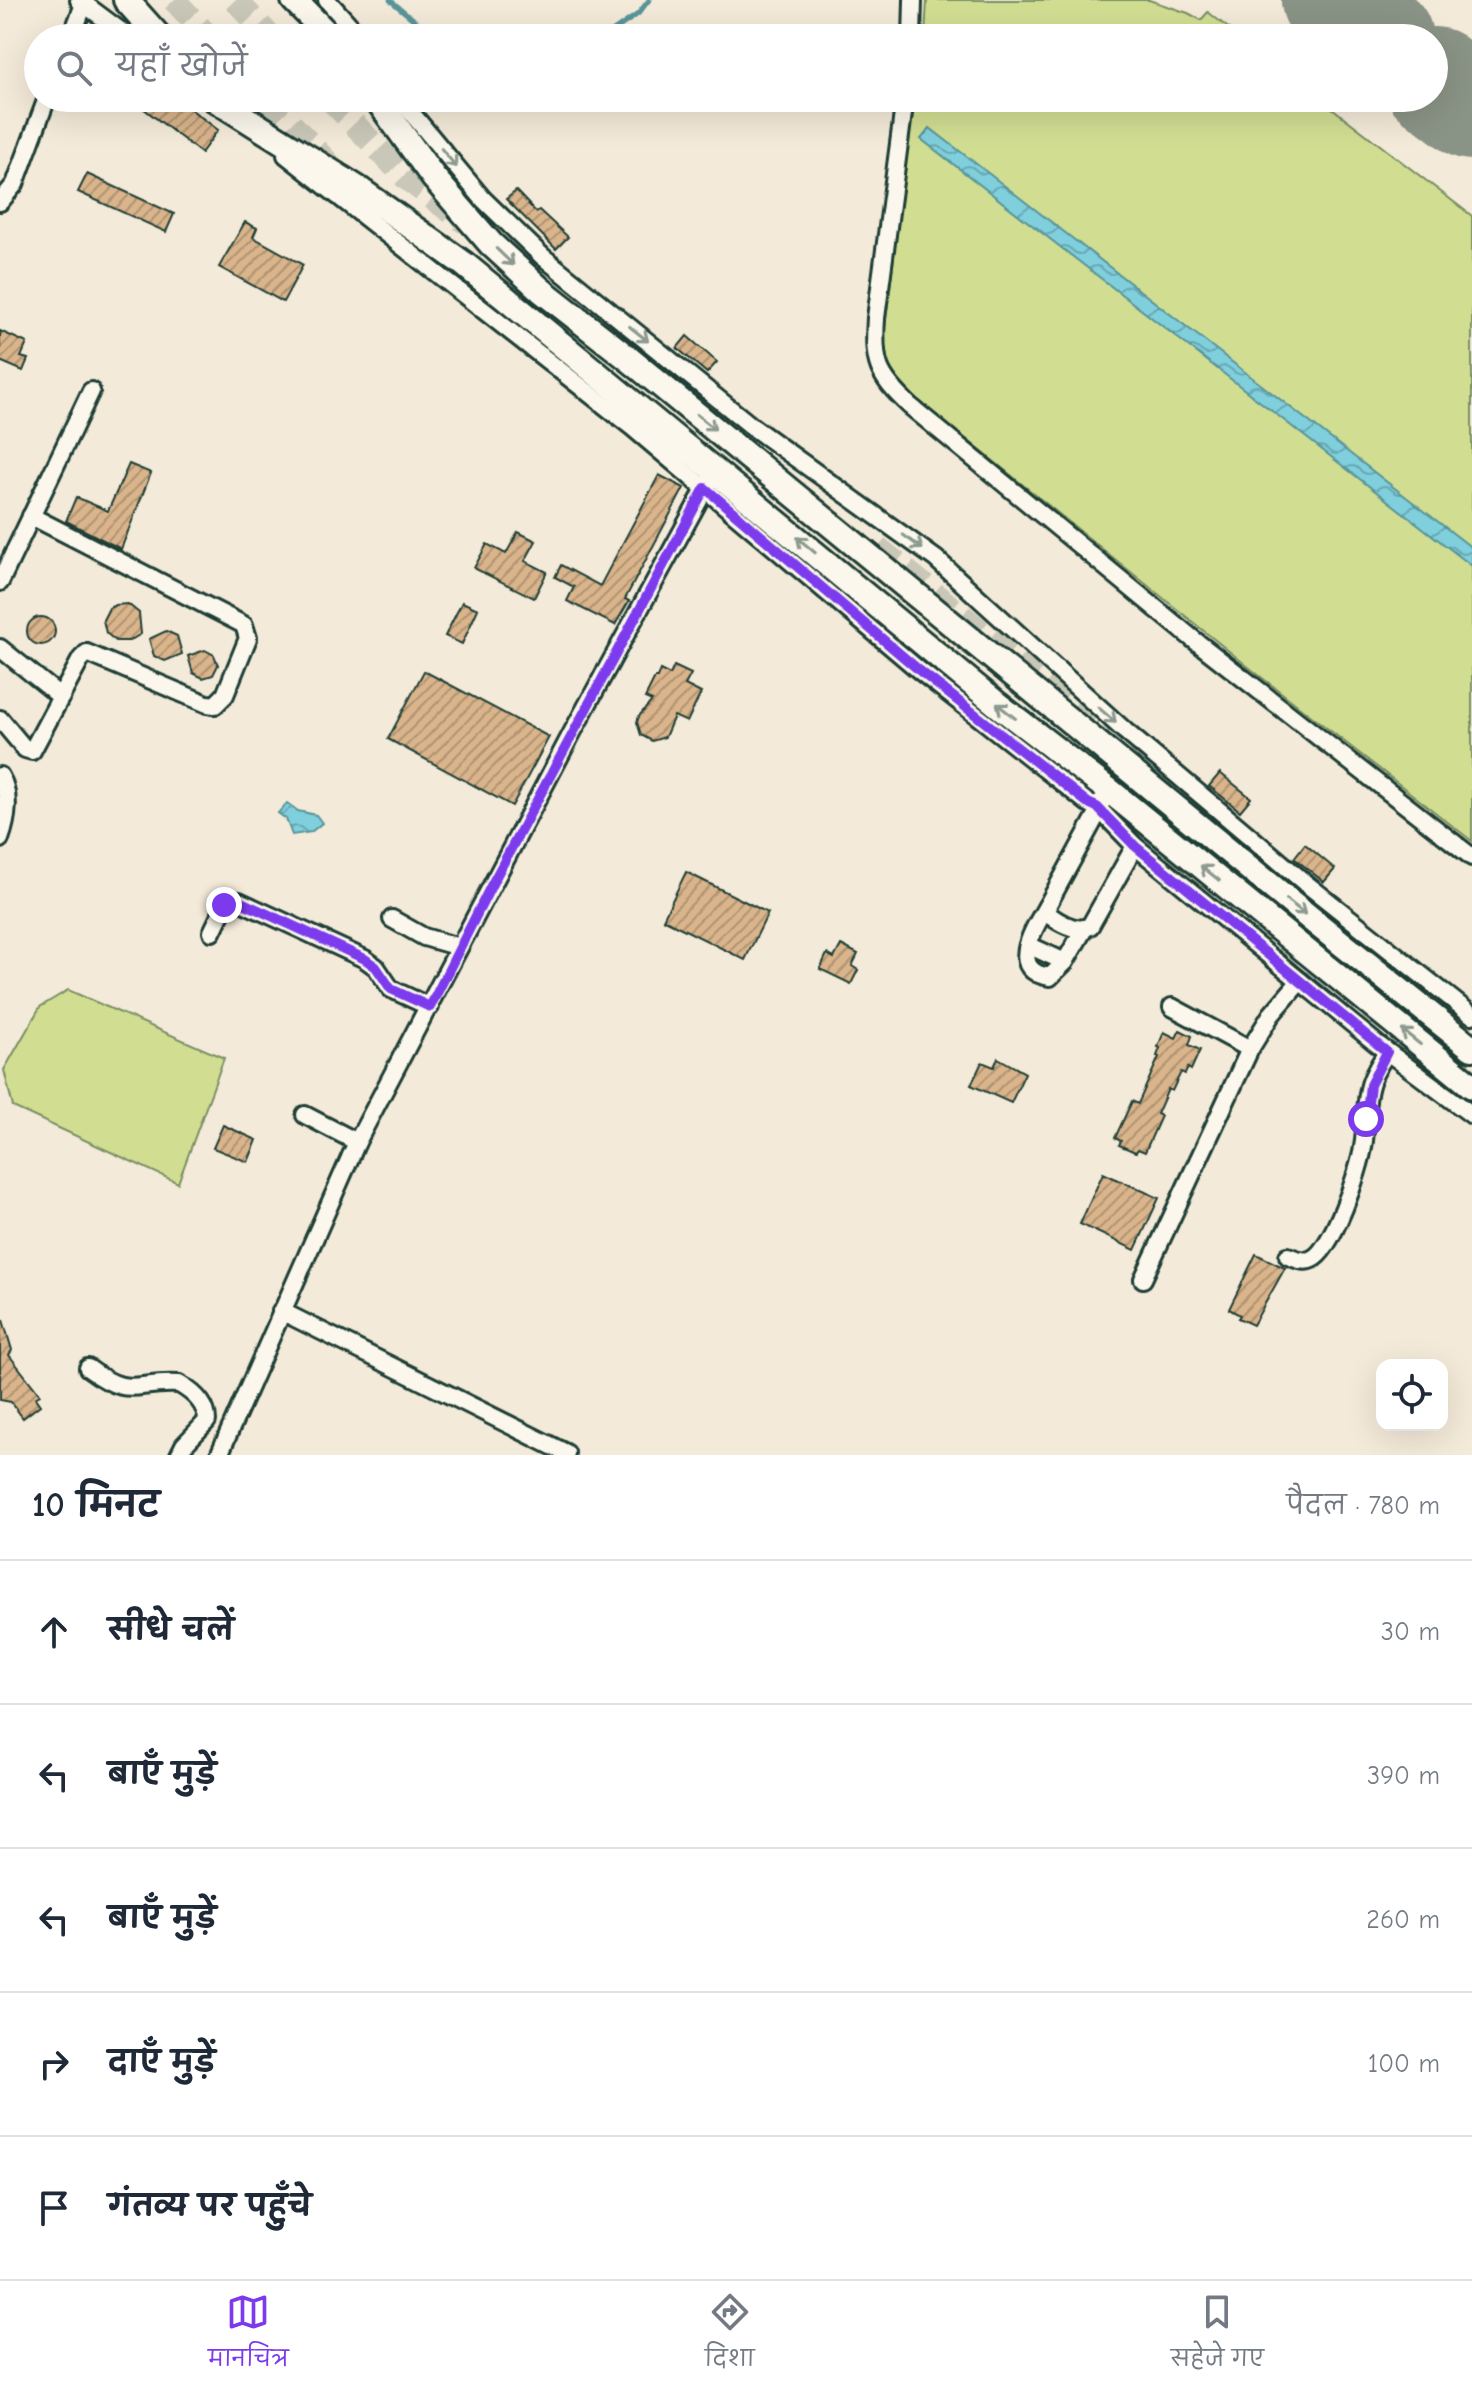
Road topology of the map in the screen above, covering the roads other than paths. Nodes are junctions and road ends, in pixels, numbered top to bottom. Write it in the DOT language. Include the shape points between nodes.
graph roads {
  1 [pos="126,0"];
  2 [pos="294,0"];
  3 [pos="327,0"];
  4 [pos="913,0"];
  5 [pos="82,2"];
  6 [pos="75,24"];
  7 [pos="111,24"];
  8 [pos="147,24"];
  9 [pos="317,24"];
  10 [pos="348,24"];
  11 [pos="912,24"];
  12 [pos="42,112"];
  13 [pos="233,112"];
  14 [pos="386,112"];
  15 [pos="411,112"];
  16 [pos="903,112"];
  17 [pos="0,202"];
  18 [pos="91,391"];
  19 [pos="711,480"];
  20 [pos="31,516"];
  21 [pos="0,582"];
  22 [pos="0,648"];
  23 [pos="61,697"];
  24 [pos="0,719"];
  25 [pos="0,776"];
  26 [pos="1103,803"];
  27 [pos="0,839"];
  28 [pos="1135,846"];
  29 [pos="1472,857"];
  30 [pos="1047,906"];
  31 [pos="392,919"];
  32 [pos="1084,929"];
  33 [pos="212,932"];
  34 [pos="459,947"];
  35 [pos="1300,981"];
  36 [pos="430,1007"];
  37 [pos="1172,1007"];
  38 [pos="1472,1015"];
  39 [pos="1472,1048"];
  40 [pos="1250,1049"];
  41 [pos="1387,1052"];
  42 [pos="1472,1086"];
  43 [pos="305,1115"];
  44 [pos="1472,1115"];
  45 [pos="357,1142"];
  46 [pos="1288,1256"];
  47 [pos="1143,1279"];
  48 [pos="281,1311"];
  49 [pos="88,1368"];
  50 [pos="566,1453"];
  51 [pos="179,1455"];
  52 [pos="219,1455"];
  1 -- 8 [label="highway"];
  2 -- 9 [label="highway"];
  3 -- 10 [label="street"];
  4 -- 11 [label="street"];
  5 -- 6 [label="street"];
  5 -- 7 [label="street"];
  12 -- 17 [label="street" via="15,184"];
  13 -- 19 [label="highway" via="360,190 464,264"];
  14 -- 39 [label="highway, one-way" via="491,244 541,290"];
  15 -- 38 [label="street, one-way" via="483,199 542,256 754,428 947,569 1125,731"];
  16 -- 29 [label="street" via="876,318 875,353 883,377 910,406 1193,639"];
  18 -- 20 [label="street"];
  19 -- 26 [label="highway" via="998,705"];
  19 -- 34 [label="street"];
  20 -- 21 [label="street"];
  20 -- 23 [label="street" via="248,631 225,695 215,705 87,653"];
  22 -- 23 [label="street"];
  23 -- 24 [label="street" via="32,751"];
  25 -- 27 [label="street" via="7,808"];
  26 -- 28 [label="street"];
  26 -- 30 [label="street"];
  42 -- 26 [label="highway, one-way"];
  28 -- 32 [label="street"];
  28 -- 35 [label="street"];
  30 -- 32 [label="street" via="1053,919"];
  30 -- 32 [label="street" via="1028,945 1026,962 1034,972 1050,977"];
  31 -- 34 [label="street" via="424,937"];
  33 -- 36 [label="street" via="227,901 239,901 365,959 391,989"];
  34 -- 36 [label="street"];
  35 -- 40 [label="street"];
  35 -- 41 [label="street"];
  36 -- 45 [label="street"];
  37 -- 40 [label="street"];
  40 -- 47 [label="street"];
  41 -- 44 [label="street"];
  41 -- 46 [label="street" via="1370,1085 1363,1148 1339,1220 1319,1255 1303,1261"];
  43 -- 45 [label="street"];
  45 -- 48 [label="street"];
  48 -- 50 [label="street"];
  48 -- 52 [label="street"];
  49 -- 51 [label="street" via="115,1386 179,1384 199,1400 207,1421"];
}
